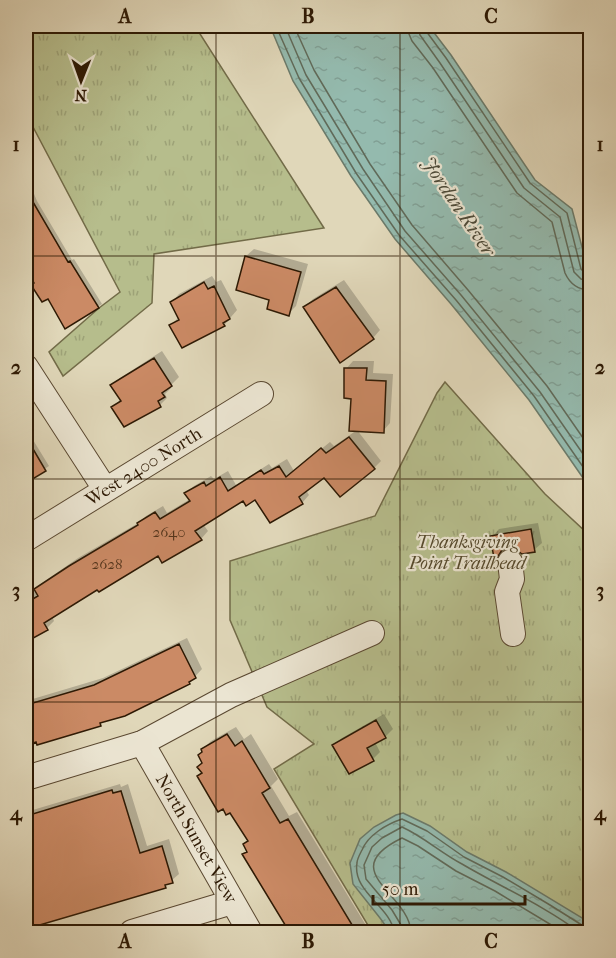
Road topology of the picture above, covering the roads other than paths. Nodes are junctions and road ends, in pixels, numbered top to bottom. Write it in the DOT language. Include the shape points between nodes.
graph roads {
  1 [pos="26,367"];
  2 [pos="261,394"];
  3 [pos="105,489"];
  4 [pos="26,539"];
  5 [pos="510,562"];
  6 [pos="372,633"];
  7 [pos="513,634"];
  8 [pos="142,743"];
  9 [pos="26,778"];
  10 [pos="232,902"];
  11 [pos="132,933"];
  12 [pos="250,933"];
  1 -- 3 [label="street"];
  2 -- 3 [label="street, West 2400 North"];
  3 -- 4 [label="street, West 2400 North"];
  5 -- 7 [label="street" via="512,579 507,592"];
  6 -- 8 [label="street" via="231,694"];
  8 -- 9 [label="street"];
  8 -- 10 [label="street, North Sunset View"];
  10 -- 11 [label="street"];
  10 -- 12 [label="street, North Sunset View"];
}
